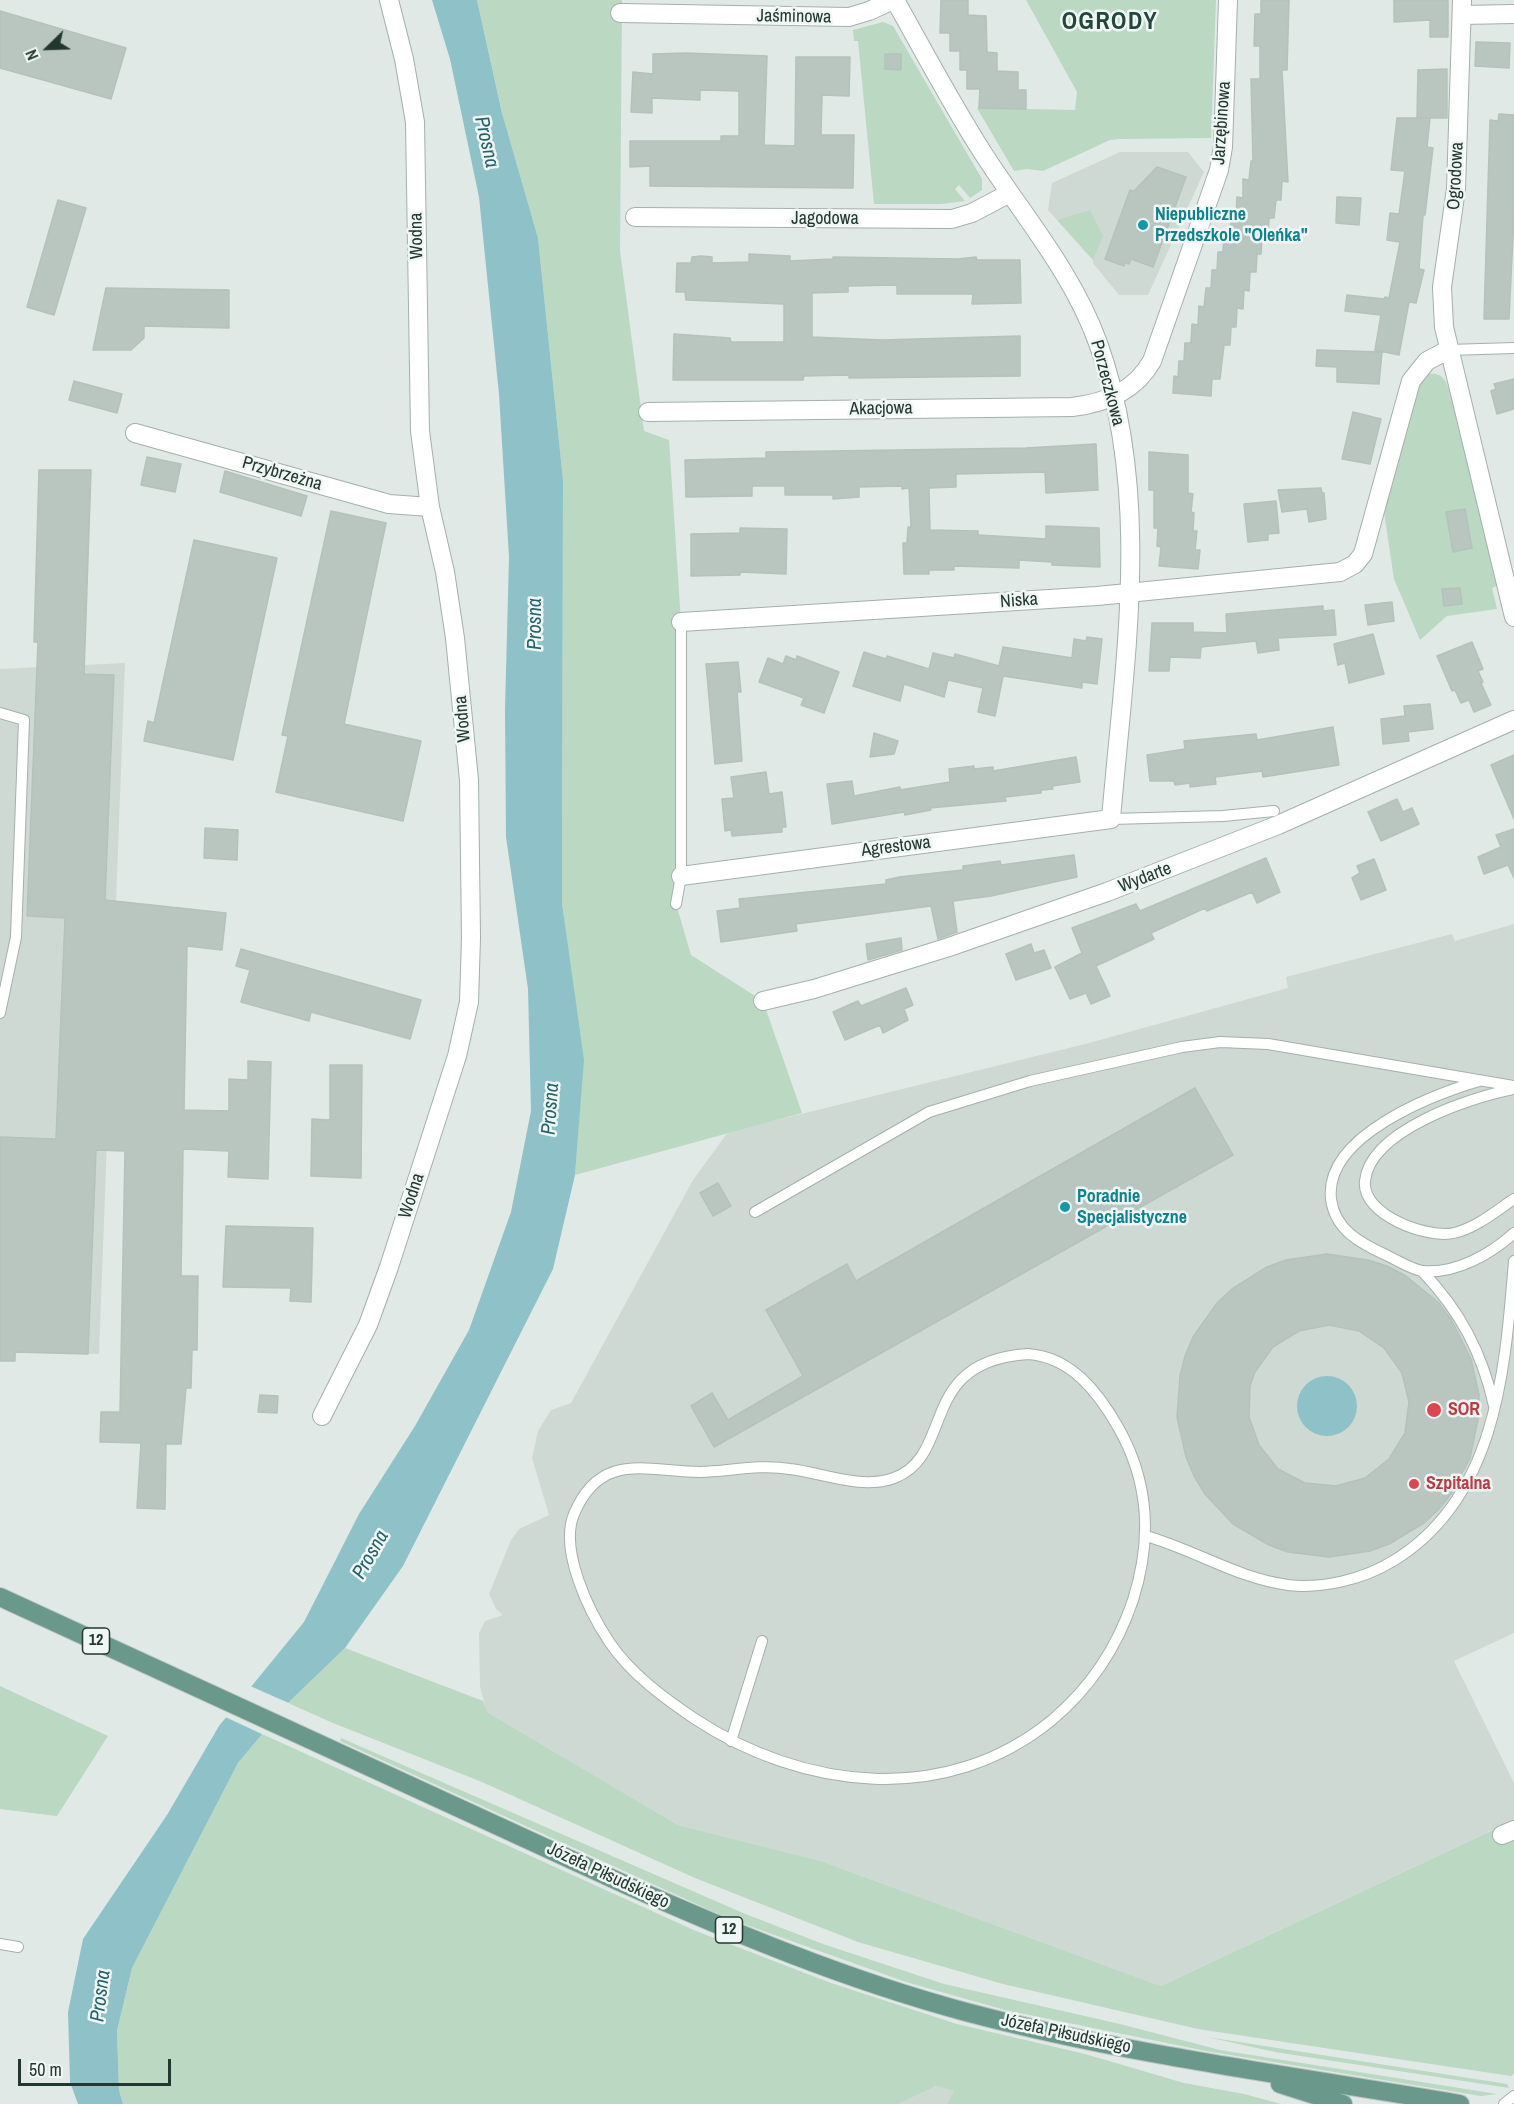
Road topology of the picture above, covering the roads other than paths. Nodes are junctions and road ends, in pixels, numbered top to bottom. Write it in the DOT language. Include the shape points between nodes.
graph roads {
  1 [pos="389,0"];
  2 [pos="894,0"];
  3 [pos="1228,0"];
  4 [pos="1462,8"];
  5 [pos="620,13"];
  6 [pos="1514,14"];
  7 [pos="1010,193"];
  8 [pos="635,217"];
  9 [pos="1514,348"];
  10 [pos="1448,351"];
  11 [pos="1113,398"];
  12 [pos="648,412"];
  13 [pos="135,433"];
  14 [pos="430,507"];
  15 [pos="1130,591"];
  16 [pos="1514,617"];
  17 [pos="681,622"];
  18 [pos="0,713"];
  19 [pos="1514,720"];
  20 [pos="1274,811"];
  21 [pos="1111,819"];
  22 [pos="681,876"];
  23 [pos="676,904"];
  24 [pos="763,1001"];
  25 [pos="0,1013"];
  26 [pos="1482,1080"];
  27 [pos="1514,1087"];
  28 [pos="1514,1199"];
  29 [pos="754,1212"];
  30 [pos="1514,1233"];
  31 [pos="1514,1261"];
  32 [pos="1422,1271"];
  33 [pos="1495,1410"];
  34 [pos="322,1416"];
  35 [pos="1146,1536"];
  36 [pos="0,1597"];
  37 [pos="762,1641"];
  38 [pos="731,1741"];
  39 [pos="0,1944"];
  40 [pos="18,1947"];
  41 [pos="1245,2070"];
  42 [pos="1514,2096"];
  43 [pos="1343,2104"];
  44 [pos="1460,2104"];
  45 [pos="1504,2104"];
  1 -- 14 [label="street, Wodna" via="415,122 420,432"];
  2 -- 5 [label="street, Jaśminowa" via="849,17"];
  2 -- 7 [label="street, Porzeczkowa" via="957,112"];
  3 -- 11 [label="street, Jarzębinowa" via="1223,147 1216,182 1152,360 1140,380"];
  4 -- 6 [label="street"];
  4 -- 10 [label="street, Ogrodowa" via="1456,189 1442,287"];
  7 -- 8 [label="street, Jagodowa" via="952,219"];
  7 -- 11 [label="street, Porzeczkowa" via="1059,265 1086,315 1098,342"];
  9 -- 10 [label="lane"];
  10 -- 15 [label="street, Niska" via="1427,361 1411,381 1363,554 1355,564 1340,572"];
  10 -- 16 [label="street, Ogrodowa"];
  11 -- 12 [label="street, Akacjowa" via="1072,407"];
  11 -- 15 [label="street, Porzeczkowa" via="1129,516"];
  13 -- 14 [label="street, Przybrzeżna" via="389,504"];
  14 -- 34 [label="street, Wodna" via="455,638 469,780 469,1002 457,1056 389,1267 368,1325"];
  15 -- 17 [label="street, Niska"];
  15 -- 21 [label="street, Porzeczkowa"];
  17 -- 22 [label="lane"];
  18 -- 25 [label="lane" via="24,720 16,937"];
  19 -- 24 [label="street, Wydarte" via="1278,825 1115,890 938,951"];
  20 -- 21 [label="lane"];
  21 -- 22 [label="street, Agrestowa"];
  22 -- 23 [label="lane"];
  26 -- 27 [label="lane"];
  26 -- 29 [label="lane" via="1268,1044 1220,1042 1168,1049 1030,1082 929,1112"];
  26 -- 32 [label="lane" via="1425,1100 1371,1131 1343,1159 1332,1184 1333,1208 1345,1230 1367,1246"];
  27 -- 28 [label="lane" via="1455,1104 1405,1132 1372,1162 1364,1187 1370,1203 1385,1215 1441,1234 1474,1225"];
  30 -- 32 [label="lane" via="1478,1259"];
  31 -- 33 [label="lane" via="1505,1365"];
  32 -- 33 [label="lane" via="1455,1309 1470,1334"];
  33 -- 35 [label="lane" via="1478,1462 1451,1509 1413,1548 1371,1572 1324,1584 1290,1585 1240,1574"];
  35 -- 38 [label="lane" via="1130,1609 1101,1667 1056,1717 1002,1752 940,1775 870,1780 797,1768"];
  35 -- 38 [label="lane" via="1139,1476 1111,1415 1076,1373 1057,1360 1040,1355 999,1356 970,1371 947,1398 916,1463 892,1479 860,1482 771,1467 705,1472 632,1466 612,1472 588,1490 575,1510 569,1531 569,1550 585,1593 609,1641 638,1674 688,1714"];
  36 -- 41 [label="main road, Józefa Piłsudskiego / 12" via="704,1920 831,1970 1018,2025"];
  37 -- 38 [label="lane"];
  39 -- 40 [label="lane"];
  41 -- 43 [label="main road, Józefa Piłsudskiego / 12"];
  41 -- 44 [label="main road, Józefa Piłsudskiego / 12"];
  42 -- 45 [label="lane"];
}
